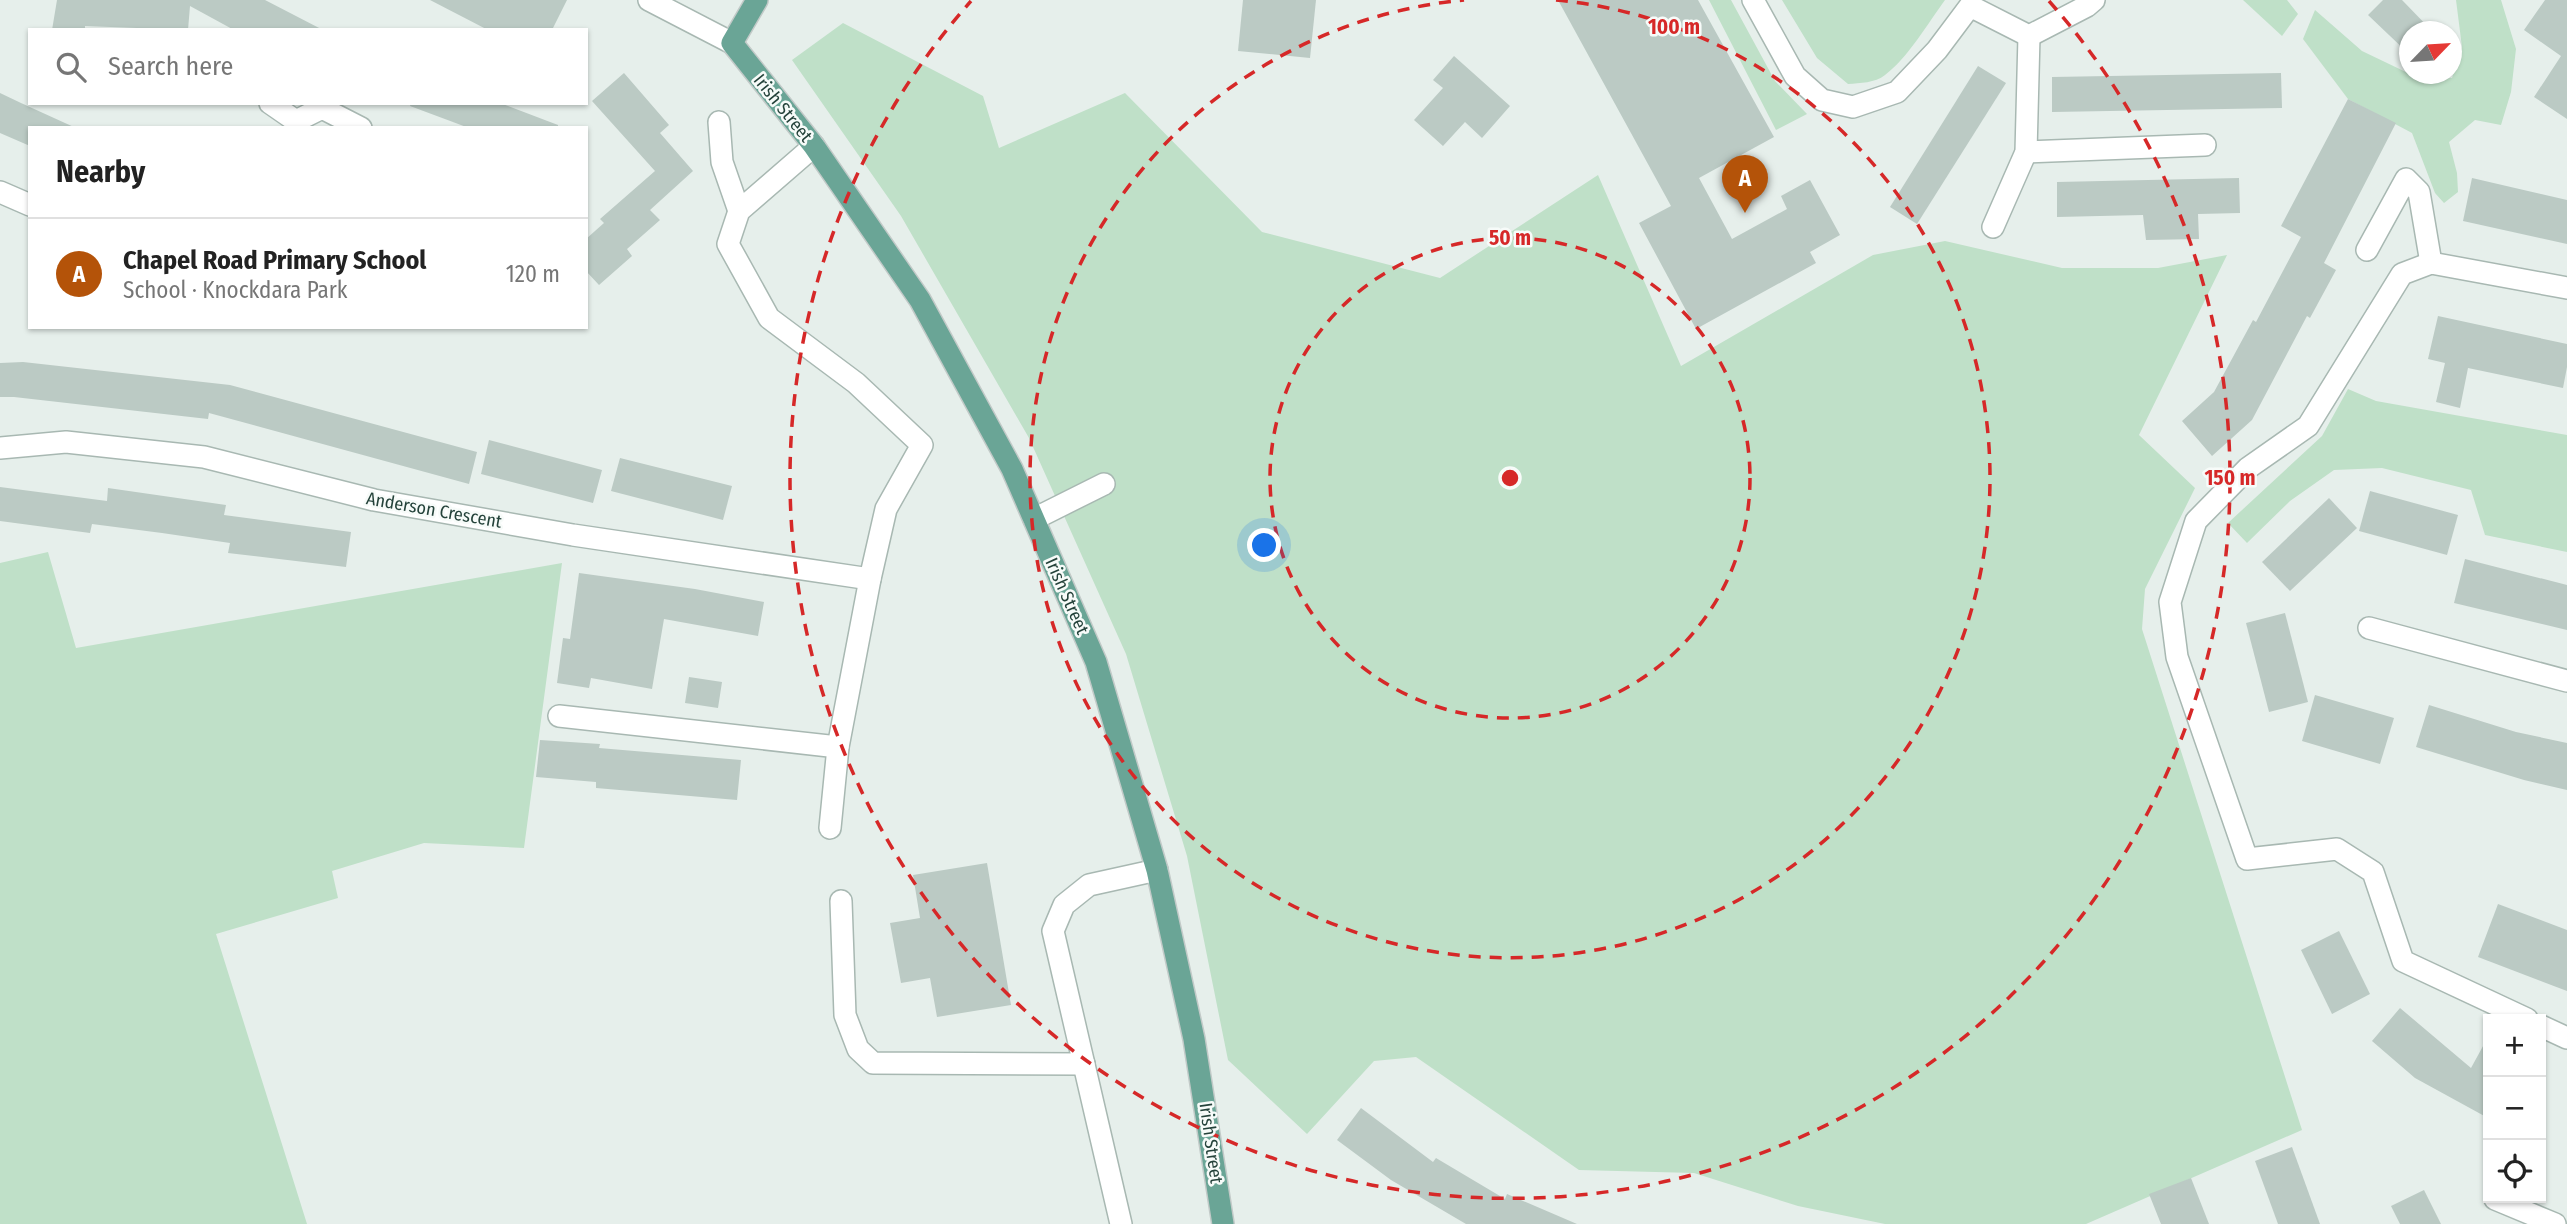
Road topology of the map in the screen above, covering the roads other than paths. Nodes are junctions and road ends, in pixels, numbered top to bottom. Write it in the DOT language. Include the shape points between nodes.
graph roads {
  1 [pos="649,0"];
  2 [pos="757,0"];
  3 [pos="1753,0"];
  4 [pos="2094,0"];
  5 [pos="1968,3"];
  6 [pos="2029,36"];
  7 [pos="732,43"];
  8 [pos="272,105"];
  9 [pos="324,106"];
  10 [pos="719,122"];
  11 [pos="294,124"];
  12 [pos="358,126"];
  13 [pos="2205,145"];
  14 [pos="814,146"];
  15 [pos="2026,152"];
  16 [pos="0,192"];
  17 [pos="28,204"];
  18 [pos="739,211"];
  19 [pos="1993,227"];
  20 [pos="2367,250"];
  21 [pos="2431,263"];
  22 [pos="2567,288"];
  23 [pos="0,448"];
  24 [pos="1104,484"];
  25 [pos="1034,519"];
  26 [pos="870,579"];
  27 [pos="2369,628"];
  28 [pos="2567,681"];
  29 [pos="559,716"];
  30 [pos="838,747"];
  31 [pos="830,828"];
  32 [pos="1157,870"];
  33 [pos="841,901"];
  34 [pos="2516,1014"];
  35 [pos="2546,1028"];
  36 [pos="2567,1038"];
  37 [pos="1084,1065"];
  38 [pos="2505,1203"];
  39 [pos="1121,1224"];
  40 [pos="1223,1224"];
  41 [pos="2555,1224"];
  1 -- 7 [label="street"];
  2 -- 7 [label="main road"];
  3 -- 5 [label="street" via="1795,76 1822,100 1853,107 1897,92 1937,50"];
  4 -- 6 [label="street"];
  5 -- 6 [label="street"];
  6 -- 15 [label="street"];
  7 -- 14 [label="main road, Irish Street"];
  8 -- 11 [label="street"];
  9 -- 11 [label="street"];
  9 -- 12 [label="street"];
  10 -- 18 [label="street" via="722,162"];
  13 -- 15 [label="street"];
  14 -- 18 [label="street"];
  14 -- 25 [label="main road, Irish Street" via="920,300 1012,469"];
  15 -- 19 [label="street"];
  16 -- 17 [label="street"];
  18 -- 26 [label="street" via="728,244 769,318 856,383 922,445 886,509"];
  20 -- 21 [label="street" via="2406,179 2419,192"];
  21 -- 22 [label="street"];
  21 -- 34 [label="street" via="2402,274 2308,426 2248,468 2196,521 2170,602 2177,657 2247,859 2337,849 2373,872 2403,961"];
  23 -- 26 [label="street, Anderson Crescent" via="66,442 204,457 374,500"];
  24 -- 25 [label="street"];
  25 -- 32 [label="main road, Irish Street" via="1096,662"];
  26 -- 30 [label="street"];
  27 -- 28 [label="street"];
  29 -- 30 [label="street"];
  30 -- 31 [label="street"];
  32 -- 37 [label="street" via="1089,885 1064,905 1053,931"];
  32 -- 40 [label="main road, Irish Street" via="1194,1039"];
  33 -- 37 [label="street" via="845,1014 858,1049 873,1063"];
  35 -- 36 [label="street"];
  37 -- 39 [label="street"];
  38 -- 41 [label="street"];
}
